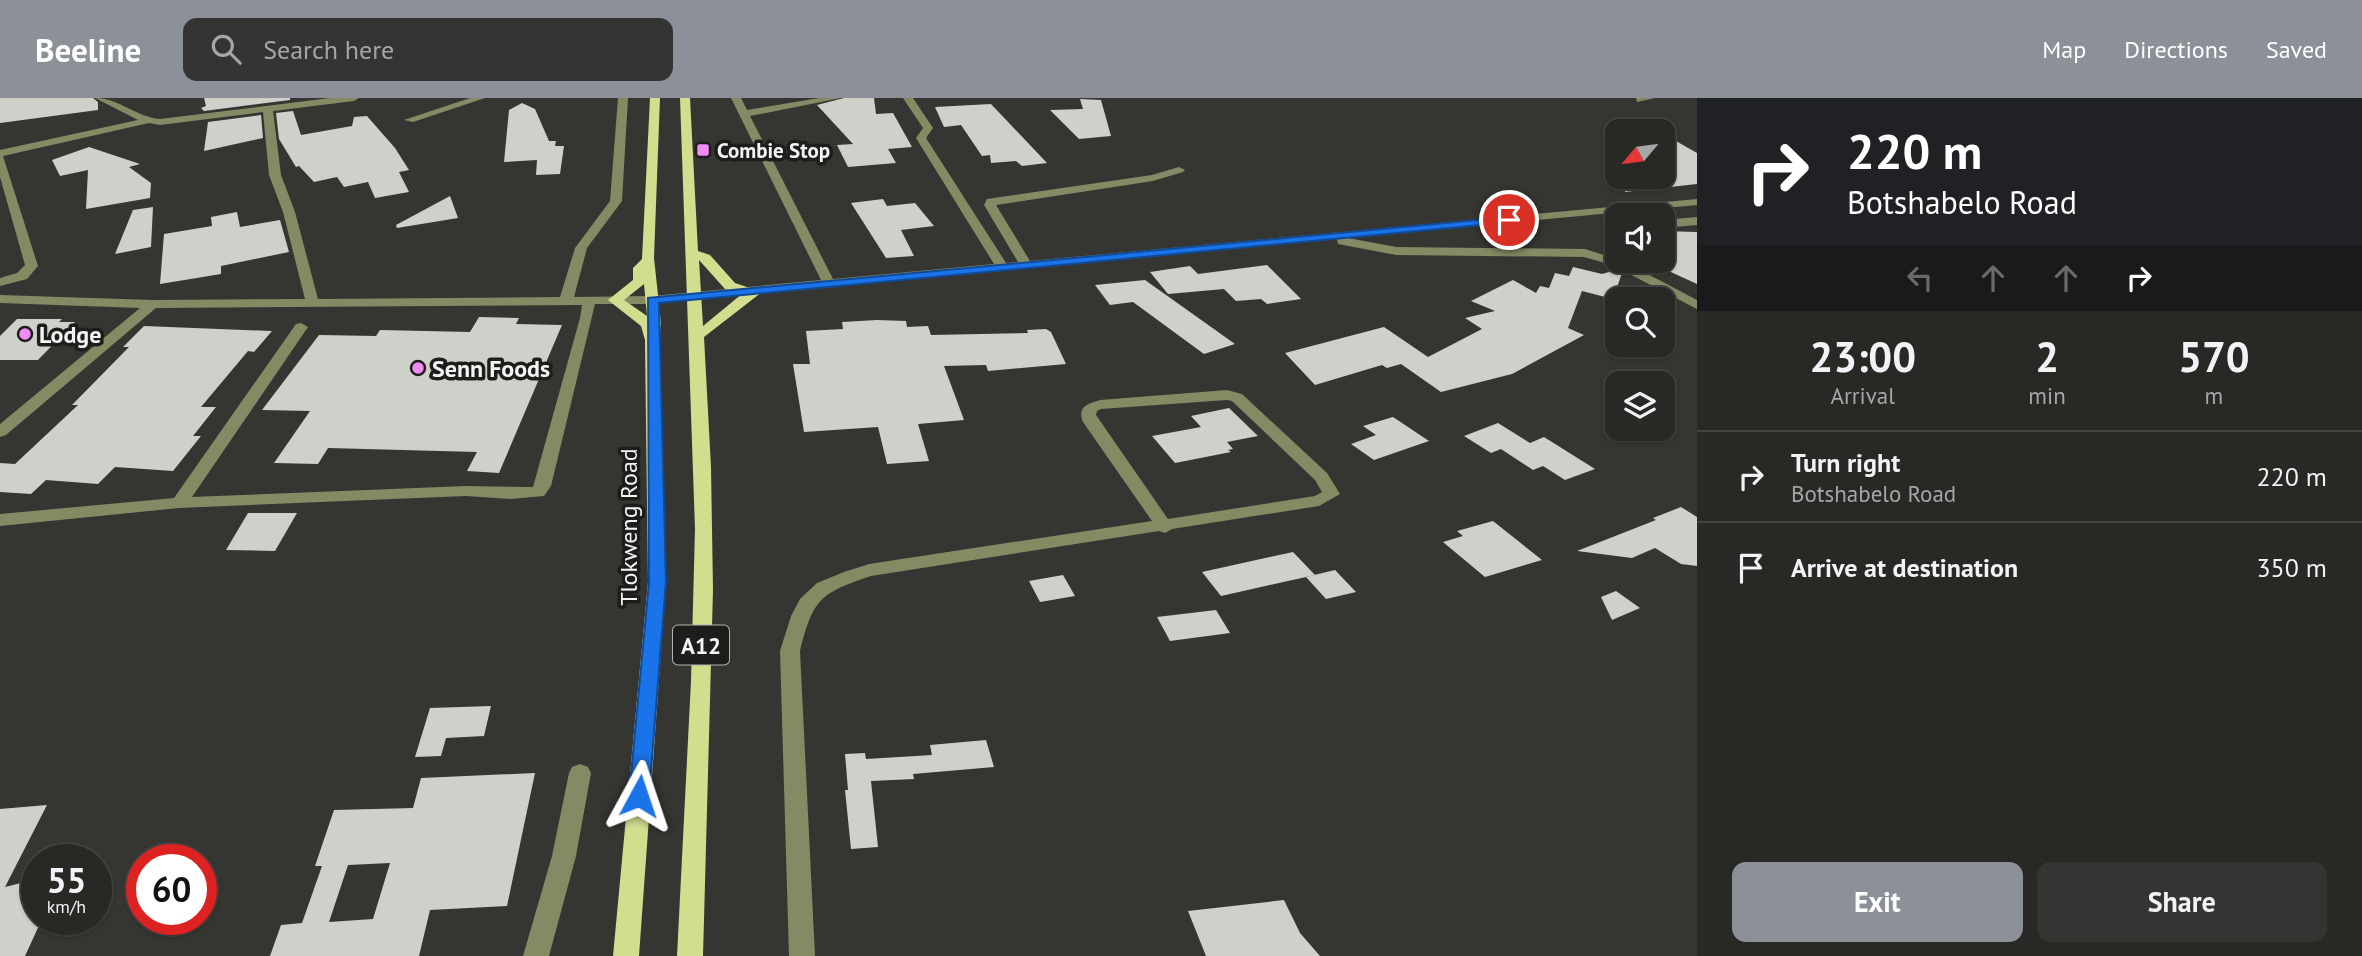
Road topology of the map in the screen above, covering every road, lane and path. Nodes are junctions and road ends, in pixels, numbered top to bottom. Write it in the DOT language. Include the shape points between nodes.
graph roads {
  1 [pos="100,98"];
  2 [pos="354,98"];
  3 [pos="480,98"];
  4 [pos="623,98"];
  5 [pos="655,98"];
  6 [pos="685,98"];
  7 [pos="736,98"];
  8 [pos="836,98"];
  9 [pos="908,98"];
  10 [pos="268,109"];
  11 [pos="744,114"];
  12 [pos="409,120"];
  13 [pos="147,121"];
  14 [pos="0,155"];
  15 [pos="1179,170"];
  16 [pos="1697,202"];
  17 [pos="1697,222"];
  18 [pos="1675,223"];
  19 [pos="1321,237"];
  20 [pos="690,252"];
  21 [pos="648,258"];
  22 [pos="1027,265"];
  23 [pos="1002,267"];
  24 [pos="0,282"];
  25 [pos="829,284"];
  26 [pos="755,292"];
  27 [pos="695,296"];
  28 [pos="0,299"];
  29 [pos="566,300"];
  30 [pos="589,300"];
  31 [pos="615,300"];
  32 [pos="652,300"];
  33 [pos="312,302"];
  34 [pos="153,304"];
  35 [pos="1697,304"];
  36 [pos="302,327"];
  37 [pos="698,334"];
  38 [pos="652,344"];
  39 [pos="0,432"];
  40 [pos="179,503"];
  41 [pos="0,520"];
  42 [pos="1165,527"];
  43 [pos="580,773"];
  44 [pos="536,956"];
  45 [pos="626,956"];
  46 [pos="690,956"];
  47 [pos="802,956"];
  1 -- 13 [label="street"];
  2 -- 10 [label="street"];
  3 -- 12 [label="street"];
  4 -- 29 [label="street" via="616,201 581,248"];
  5 -- 21 [label="main road, Tlokweng Road / A12"];
  6 -- 20 [label="main road, A12"];
  7 -- 11 [label="street"];
  8 -- 11 [label="street"];
  9 -- 23 [label="street" via="929,128 921,138"];
  10 -- 13 [label="street"];
  10 -- 33 [label="street" via="275,175"];
  11 -- 25 [label="street"];
  13 -- 14 [label="street"];
  14 -- 24 [label="street" via="32,266 22,276"];
  15 -- 22 [label="street" via="1153,178 991,201"];
  16 -- 19 [label="street"];
  17 -- 18 [label="street"];
  19 -- 22 [label="street"];
  19 -- 35 [label="street" via="1396,251 1585,253 1616,262"];
  20 -- 26 [label="main road" via="706,258 730,286"];
  20 -- 27 [label="main road, A12"];
  21 -- 31 [label="main road" via="639,268 640,281"];
  21 -- 32 [label="main road, Tlokweng Road / A12"];
  22 -- 23 [label="street"];
  23 -- 25 [label="street"];
  25 -- 26 [label="street"];
  26 -- 27 [label="street"];
  26 -- 37 [label="main road"];
  27 -- 32 [label="street"];
  27 -- 37 [label="main road, A12"];
  28 -- 34 [label="street"];
  29 -- 30 [label="street"];
  29 -- 33 [label="street"];
  30 -- 31 [label="street"];
  30 -- 40 [label="street" via="538,492"];
  31 -- 32 [label="street"];
  31 -- 38 [label="main road" via="648,324"];
  32 -- 38 [label="main road, Tlokweng Road / A12"];
  33 -- 34 [label="street"];
  34 -- 39 [label="street"];
  36 -- 40 [label="street"];
  37 -- 46 [label="main road, A12" via="704,589"];
  38 -- 45 [label="main road, Tlokweng Road / A12" via="657,582"];
  40 -- 41 [label="street"];
  42 -- 42 [label="street" via="1319,501 1332,494 1321,477 1237,397 1090,408 1091,422"];
  42 -- 47 [label="street" via="869,570 808,597 790,651"];
  43 -- 44 [label="street" via="564,856"];
}
